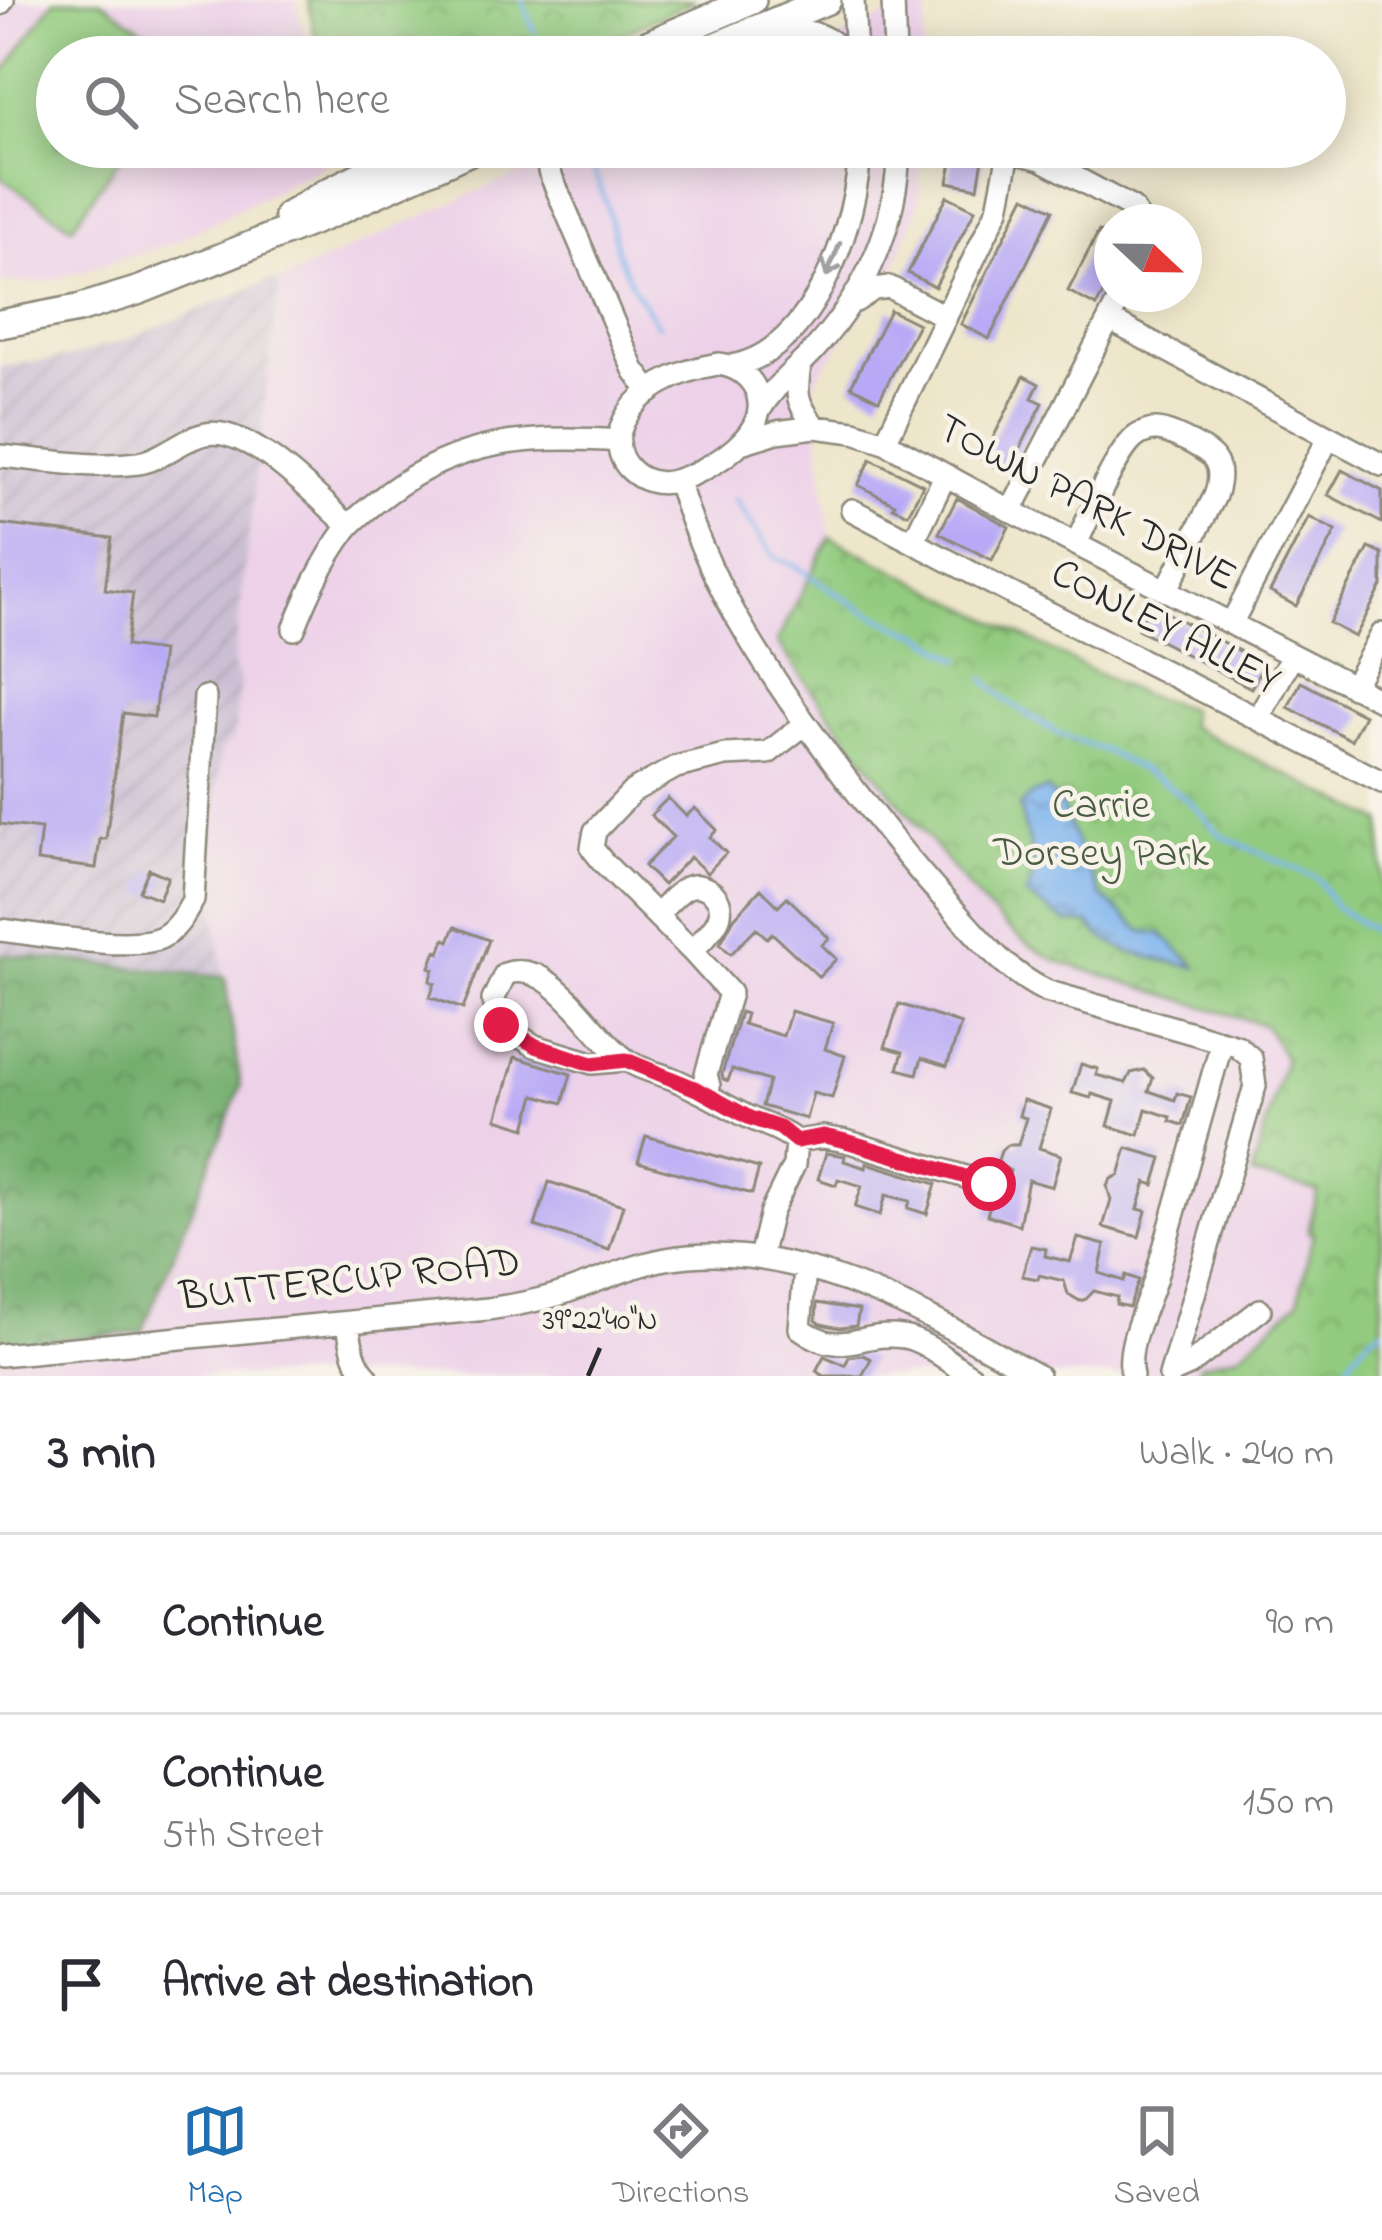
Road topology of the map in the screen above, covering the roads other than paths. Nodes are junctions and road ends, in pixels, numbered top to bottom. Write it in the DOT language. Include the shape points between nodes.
graph roads {
  1 [pos="752,0"];
  2 [pos="827,0"];
  3 [pos="853,0"];
  4 [pos="892,0"];
  5 [pos="668,36"];
  6 [pos="742,36"];
  7 [pos="855,36"];
  8 [pos="895,36"];
  9 [pos="377,168"];
  10 [pos="432,168"];
  11 [pos="859,168"];
  12 [pos="897,168"];
  13 [pos="1006,168"];
  14 [pos="1058,168"];
  15 [pos="549,171"];
  16 [pos="1125,204"];
  17 [pos="880,249"];
  18 [pos="223,255"];
  19 [pos="889,287"];
  20 [pos="849,306"];
  21 [pos="1113,312"];
  22 [pos="946,317"];
  23 [pos="1109,320"];
  24 [pos="0,324"];
  25 [pos="800,365"];
  26 [pos="730,366"];
  27 [pos="650,392"];
  28 [pos="759,411"];
  29 [pos="815,427"];
  30 [pos="1329,437"];
  31 [pos="619,441"];
  32 [pos="885,442"];
  33 [pos="741,443"];
  34 [pos="0,456"];
  35 [pos="1382,465"];
  36 [pos="945,476"];
  37 [pos="678,481"];
  38 [pos="852,510"];
  39 [pos="1011,512"];
  40 [pos="350,526"];
  41 [pos="913,542"];
  42 [pos="1076,544"];
  43 [pos="1166,591"];
  44 [pos="1231,624"];
  45 [pos="294,629"];
  46 [pos="1382,634"];
  47 [pos="1292,656"];
  48 [pos="1354,688"];
  49 [pos="205,697"];
  50 [pos="1382,701"];
  51 [pos="1258,719"];
  52 [pos="805,724"];
  53 [pos="1382,782"];
  54 [pos="657,915"];
  55 [pos="0,930"];
  56 [pos="692,951"];
  57 [pos="1222,1042"];
  58 [pos="626,1060"];
  59 [pos="706,1094"];
  60 [pos="796,1141"];
  61 [pos="989,1184"];
  62 [pos="760,1257"];
  63 [pos="805,1269"];
  64 [pos="1260,1310"];
  65 [pos="925,1315"];
  66 [pos="348,1323"];
  67 [pos="915,1341"];
  68 [pos="0,1355"];
  69 [pos="1170,1375"];
  70 [pos="367,1376"];
  71 [pos="971,1376"];
  72 [pos="1038,1376"];
  73 [pos="1132,1376"];
  1 -- 5 [label="main road"];
  2 -- 6 [label="main road"];
  3 -- 7 [label="street"];
  4 -- 8 [label="street"];
  9 -- 18 [label="main road"];
  10 -- 18 [label="main road"];
  11 -- 26 [label="street, one-way" via="851,214 803,317 776,347"];
  12 -- 17 [label="street"];
  13 -- 22 [label="street" via="998,209"];
  14 -- 16 [label="street"];
  15 -- 27 [label="street"];
  17 -- 19 [label="street"];
  17 -- 20 [label="street"];
  18 -- 24 [label="main road" via="140,290"];
  19 -- 20 [label="street"];
  19 -- 22 [label="street"];
  20 -- 25 [label="street"];
  21 -- 23 [label="street"];
  22 -- 32 [label="street"];
  23 -- 30 [label="street"];
  23 -- 39 [label="street"];
  25 -- 28 [label="street"];
  25 -- 29 [label="street" via="796,392"];
  26 -- 27 [label="street" via="697,368"];
  26 -- 28 [label="street" via="752,382"];
  27 -- 31 [label="street" via="628,414"];
  28 -- 33 [label="street"];
  29 -- 32 [label="street, TOWN PARK DRIVE"];
  29 -- 33 [label="street, TOWN PARK DRIVE"];
  30 -- 35 [label="street"];
  30 -- 44 [label="street"];
  31 -- 37 [label="street" via="638,478"];
  31 -- 40 [label="street" via="492,443 417,472"];
  32 -- 36 [label="street, TOWN PARK DRIVE"];
  33 -- 37 [label="street"];
  34 -- 40 [label="street" via="143,463 207,433 238,437"];
  36 -- 39 [label="street, TOWN PARK DRIVE"];
  36 -- 41 [label="street"];
  37 -- 52 [label="street" via="740,624"];
  38 -- 41 [label="street, CONLEY ALLEY"];
  39 -- 42 [label="street, TOWN PARK DRIVE"];
  40 -- 45 [label="street"];
  41 -- 51 [label="street, CONLEY ALLEY"];
  42 -- 43 [label="street, TOWN PARK DRIVE"];
  42 -- 43 [label="street" via="1132,440 1156,429 1187,442 1215,460 1220,481"];
  43 -- 44 [label="street, TOWN PARK DRIVE"];
  44 -- 47 [label="street, TOWN PARK DRIVE"];
  46 -- 48 [label="street"];
  47 -- 48 [label="street, TOWN PARK DRIVE"];
  47 -- 51 [label="street"];
  48 -- 50 [label="street, TOWN PARK DRIVE"];
  49 -- 55 [label="street" via="193,900 181,922 135,944"];
  51 -- 53 [label="street, CONLEY ALLEY"];
  52 -- 54 [label="street" via="768,752 676,766 633,791 595,831 592,848"];
  52 -- 57 [label="street" via="902,851 1022,979"];
  54 -- 56 [label="street"];
  54 -- 56 [label="street" via="693,885 718,897 718,920"];
  56 -- 59 [label="street" via="730,993"];
  57 -- 69 [label="street" via="1251,1058 1255,1086"];
  57 -- 73 [label="street" via="1136,1338"];
  58 -- 58 [label="street" via="533,973 505,974 493,1000 501,1025 592,1064"];
  58 -- 59 [label="street"];
  59 -- 60 [label="street"];
  60 -- 61 [label="street" via="824,1136"];
  60 -- 62 [label="street"];
  62 -- 63 [label="street, BUTTERCUP ROAD"];
  62 -- 66 [label="street, BUTTERCUP ROAD" via="662,1260 534,1302"];
  63 -- 65 [label="street, BUTTERCUP ROAD"];
  63 -- 67 [label="street" via="800,1328 817,1341"];
  64 -- 69 [label="street"];
  65 -- 67 [label="street"];
  65 -- 72 [label="street, BUTTERCUP ROAD"];
  66 -- 68 [label="street, BUTTERCUP ROAD"];
  66 -- 70 [label="street"];
  67 -- 71 [label="street"];
}
